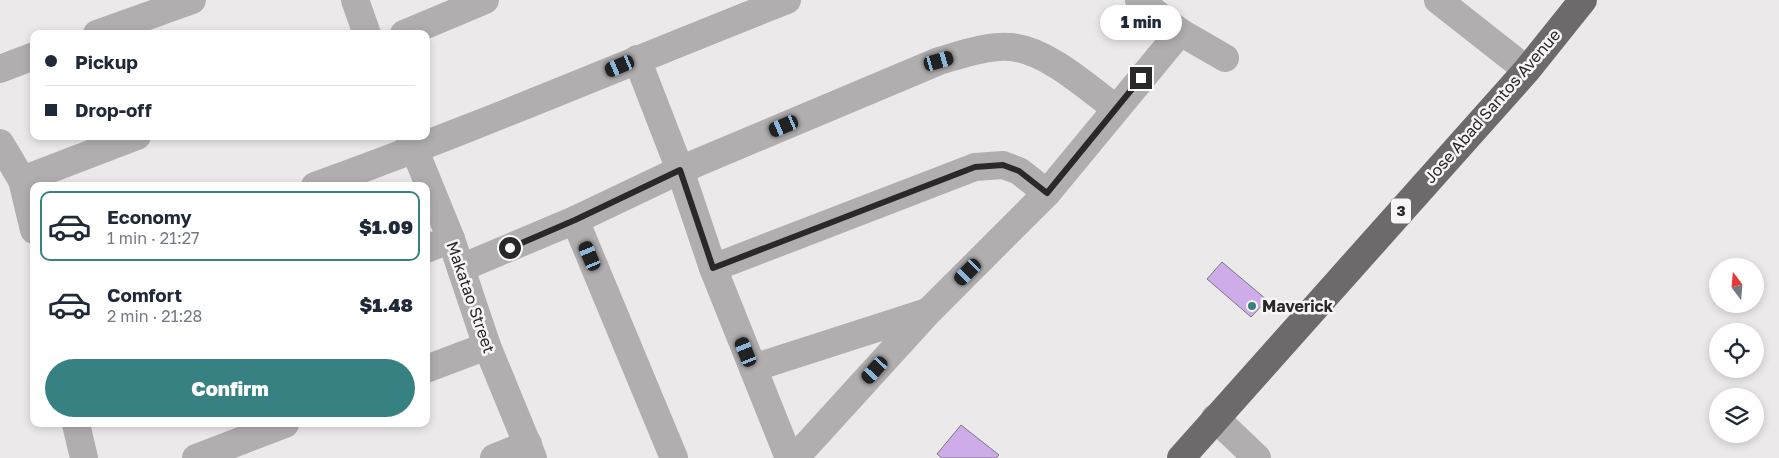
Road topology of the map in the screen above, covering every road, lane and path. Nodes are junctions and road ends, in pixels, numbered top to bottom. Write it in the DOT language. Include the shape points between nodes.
graph roads {
  1 [pos="192,0"];
  2 [pos="355,0"];
  3 [pos="485,0"];
  4 [pos="787,0"];
  5 [pos="1140,0"];
  6 [pos="1438,0"];
  7 [pos="1583,0"];
  8 [pos="108,30"];
  9 [pos="366,30"];
  10 [pos="414,30"];
  11 [pos="1180,32"];
  12 [pos="30,58"];
  13 [pos="1226,58"];
  14 [pos="637,59"];
  15 [pos="0,69"];
  16 [pos="1526,70"];
  17 [pos="1116,108"];
  18 [pos="430,136"];
  19 [pos="127,140"];
  20 [pos="0,143"];
  21 [pos="412,143"];
  22 [pos="680,170"];
  23 [pos="22,180"];
  24 [pos="324,182"];
  25 [pos="422,182"];
  26 [pos="1047,193"];
  27 [pos="30,213"];
  28 [pos="430,213"];
  29 [pos="575,220"];
  30 [pos="438,244"];
  31 [pos="461,268"];
  32 [pos="713,268"];
  33 [pos="928,312"];
  34 [pos="487,346"];
  35 [pos="430,367"];
  36 [pos="752,368"];
  37 [pos="1215,418"];
  38 [pos="77,427"];
  39 [pos="277,427"];
  40 [pos="530,451"];
  41 [pos="84,458"];
  42 [pos="196,458"];
  43 [pos="494,458"];
  44 [pos="674,458"];
  45 [pos="789,458"];
  46 [pos="795,458"];
  47 [pos="1181,458"];
  48 [pos="1257,458"];
  1 -- 8 [label="street"];
  2 -- 9 [label="street"];
  3 -- 10 [label="street"];
  4 -- 14 [label="street"];
  5 -- 11 [label="street"];
  6 -- 16 [label="street"];
  7 -- 16 [label="highway, Jose Abad Santos Avenue / 3"];
  11 -- 13 [label="street"];
  11 -- 17 [label="street"];
  12 -- 15 [label="street"];
  14 -- 18 [label="street"];
  14 -- 22 [label="street"];
  16 -- 37 [label="highway, Jose Abad Santos Avenue / 3"];
  17 -- 22 [label="street" via="1057,66 1027,50 1009,47 988,49 939,61"];
  17 -- 26 [label="street"];
  19 -- 23 [label="street"];
  20 -- 23 [label="street"];
  21 -- 24 [label="street"];
  21 -- 25 [label="street, Makatao Street"];
  22 -- 29 [label="street"];
  22 -- 32 [label="street"];
  23 -- 27 [label="street"];
  26 -- 32 [label="street" via="1019,171 1003,165 975,167"];
  26 -- 33 [label="street"];
  28 -- 30 [label="street, Makatao Street"];
  29 -- 31 [label="street"];
  29 -- 44 [label="street"];
  30 -- 31 [label="street, Makatao Street"];
  31 -- 34 [label="street, Makatao Street"];
  32 -- 36 [label="street"];
  33 -- 36 [label="street"];
  33 -- 46 [label="street"];
  34 -- 35 [label="street"];
  34 -- 40 [label="street, Makatao Street"];
  36 -- 45 [label="street"];
  37 -- 47 [label="highway, Jose Abad Santos Avenue / 3"];
  37 -- 48 [label="street"];
  38 -- 41 [label="street"];
  39 -- 42 [label="street"];
  40 -- 43 [label="street"];
}
